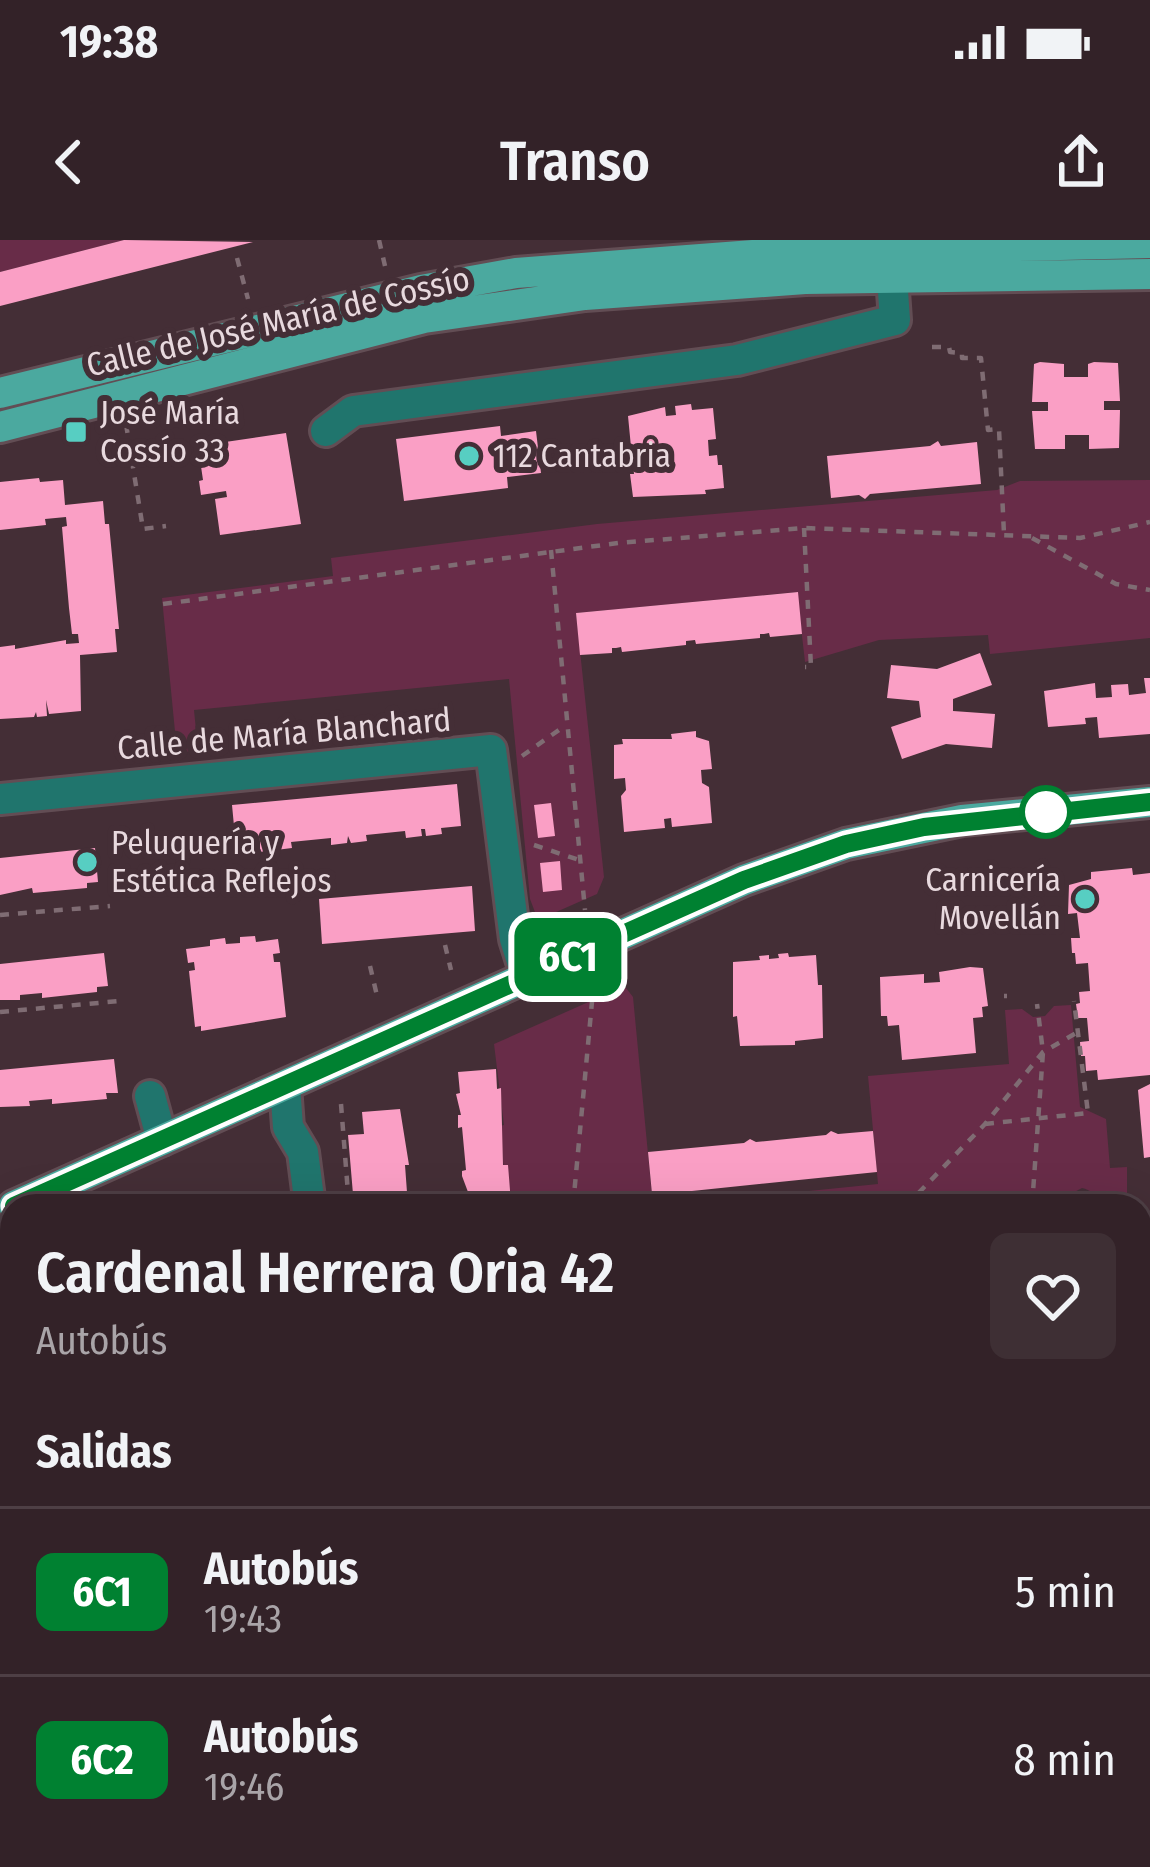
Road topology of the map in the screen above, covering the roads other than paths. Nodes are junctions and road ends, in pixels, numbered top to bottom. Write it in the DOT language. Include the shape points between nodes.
graph roads {
  1 [pos="940,243"];
  2 [pos="1150,243"];
  3 [pos="1150,274"];
  4 [pos="892,277"];
  5 [pos="0,392"];
  6 [pos="0,427"];
  7 [pos="326,431"];
  8 [pos="0,799"];
  9 [pos="1150,802"];
  10 [pos="526,974"];
  11 [pos="284,1086"];
  12 [pos="150,1096"];
  13 [pos="162,1140"];
  14 [pos="42,1194"];
  15 [pos="309,1194"];
  1 -- 2 [label="main road, Calle de José María de Cossío"];
  1 -- 5 [label="main road, Calle de José María de Cossío" via="516,273"];
  3 -- 4 [label="main road, Calle de José María de Cossío"];
  4 -- 6 [label="main road, Calle de José María de Cossío" via="586,295 424,318"];
  4 -- 7 [label="street" via="895,320 736,360 353,411"];
  8 -- 10 [label="street, Calle de María Blanchard" via="491,751"];
  9 -- 10 [label="main road" via="962,820 846,844"];
  10 -- 11 [label="main road"];
  11 -- 13 [label="main road"];
  11 -- 15 [label="street"];
  12 -- 13 [label="street"];
  13 -- 14 [label="main road"];
}
